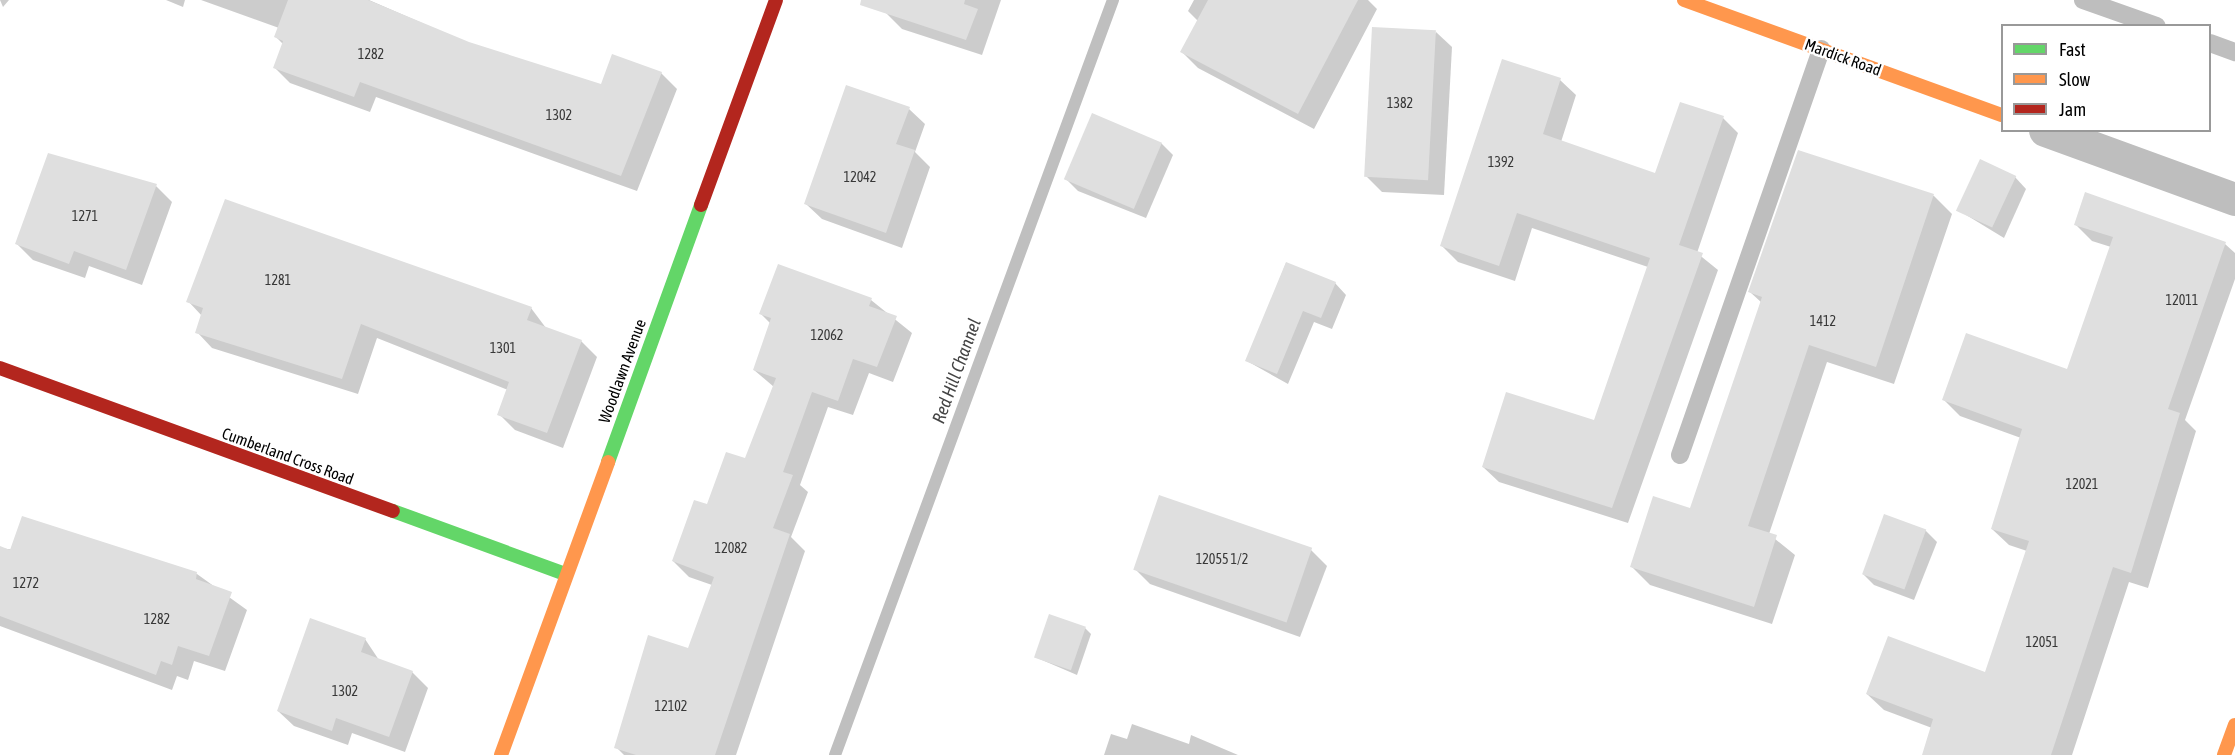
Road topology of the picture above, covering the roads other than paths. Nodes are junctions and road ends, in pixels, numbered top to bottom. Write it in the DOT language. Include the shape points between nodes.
graph roads {
  1 [pos="776,0"];
  2 [pos="1684,0"];
  3 [pos="2083,0"];
  4 [pos="2151,24"];
  5 [pos="2211,44"];
  6 [pos="1821,50"];
  7 [pos="2235,52"];
  8 [pos="2001,115"];
  9 [pos="2051,132"];
  10 [pos="2235,199"];
  11 [pos="0,368"];
  12 [pos="1680,455"];
  13 [pos="565,574"];
  14 [pos="2235,725"];
  15 [pos="501,755"];
  16 [pos="2224,755"];
  1 -- 13 [label="street, Woodlawn Avenue"];
  2 -- 6 [label="street, Mardick Road"];
  3 -- 4 [label="lane"];
  5 -- 7 [label="lane"];
  6 -- 8 [label="street, Mardick Road"];
  6 -- 12 [label="lane"];
  9 -- 10 [label="street"];
  11 -- 13 [label="street, Cumberland Cross Road"];
  13 -- 15 [label="street, Woodlawn Avenue"];
  14 -- 16 [label="street"];
}
